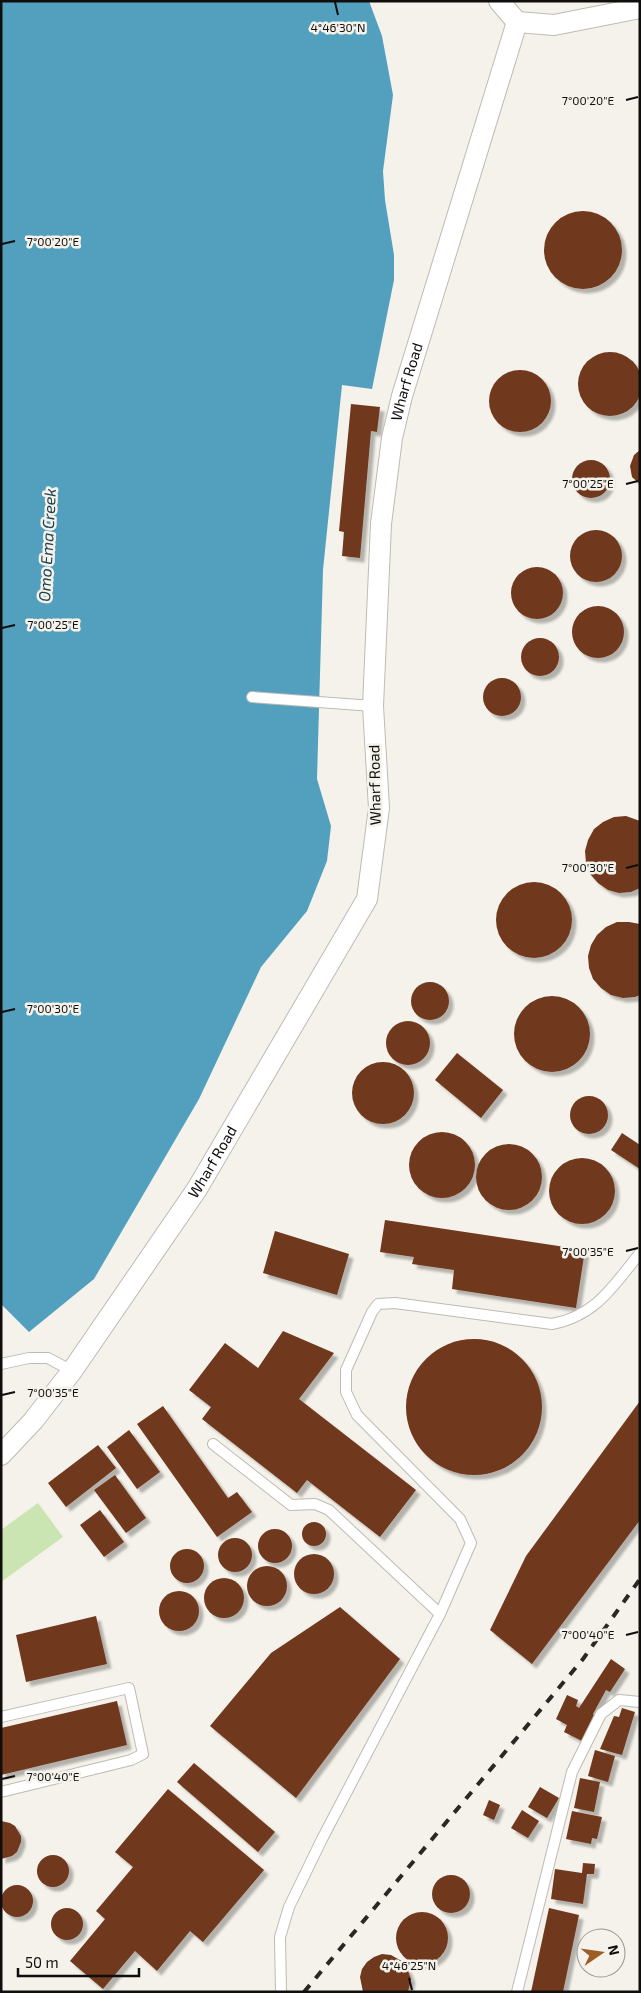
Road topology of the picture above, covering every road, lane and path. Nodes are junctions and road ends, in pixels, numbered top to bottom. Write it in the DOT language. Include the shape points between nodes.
graph roads {
  1 [pos="499,1"];
  2 [pos="640,8"];
  3 [pos="517,22"];
  4 [pos="252,697"];
  5 [pos="373,706"];
  6 [pos="640,1253"];
  7 [pos="1,1364"];
  8 [pos="72,1371"];
  9 [pos="212,1444"];
  10 [pos="1,1455"];
  11 [pos="440,1614"];
  12 [pos="640,1702"];
  13 [pos="1,1717"];
  14 [pos="1,1792"];
  15 [pos="281,1992"];
  16 [pos="517,1992"];
  1 -- 3 [label="street"];
  2 -- 3 [label="street" via="554,25"];
  3 -- 5 [label="street, Wharf Road" via="402,396 392,438 381,524"];
  4 -- 5 [label="lane"];
  5 -- 8 [label="street, Wharf Road" via="379,808 367,899 197,1189"];
  6 -- 11 [label="lane" via="607,1294 585,1313 569,1321 552,1324 395,1303 378,1304 372,1312 346,1370 346,1392 357,1415 460,1519 471,1543"];
  7 -- 8 [label="lane" via="48,1358"];
  8 -- 10 [label="street, Wharf Road"];
  9 -- 11 [label="lane" via="291,1505 315,1504 329,1510"];
  11 -- 15 [label="lane" via="288,1907 280,1937"];
  12 -- 16 [label="lane" via="619,1700 600,1714 572,1772"];
  13 -- 14 [label="lane" via="129,1688 143,1754 132,1760"];
}
